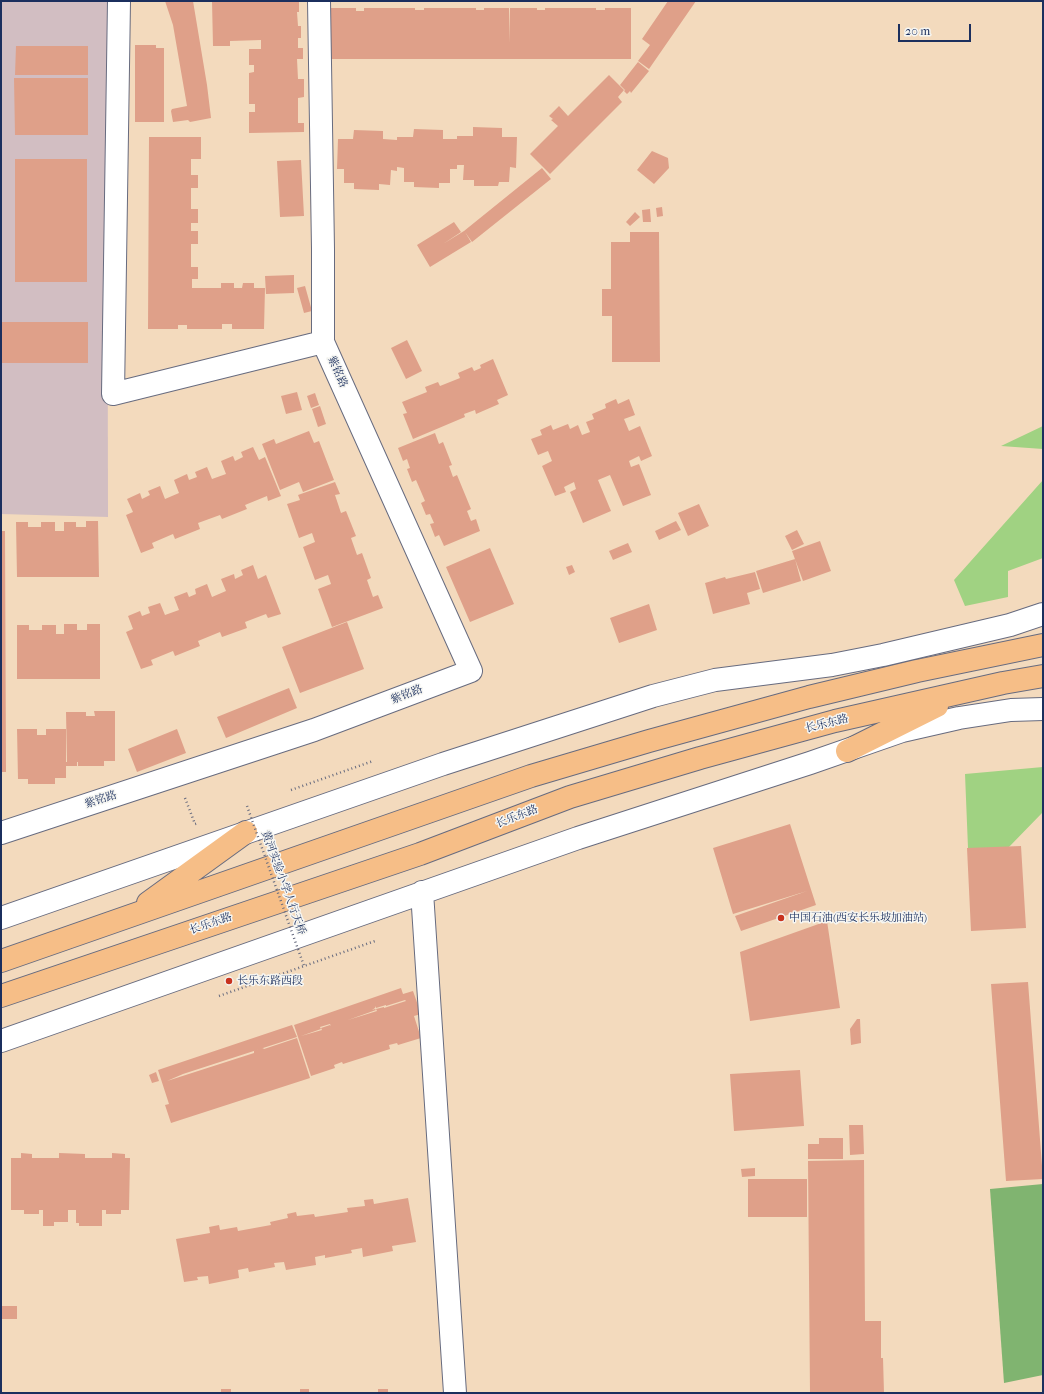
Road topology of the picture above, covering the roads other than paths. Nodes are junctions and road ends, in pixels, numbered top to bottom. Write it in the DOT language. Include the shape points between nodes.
graph roads {
  1 [pos="118,1"];
  2 [pos="319,1"];
  3 [pos="323,342"];
  4 [pos="1043,614"];
  5 [pos="1043,645"];
  6 [pos="1043,676"];
  7 [pos="972,690"];
  8 [pos="1043,710"];
  9 [pos="847,751"];
  10 [pos="246,832"];
  11 [pos="1,833"];
  12 [pos="422,892"];
  13 [pos="1,918"];
  14 [pos="128,918"];
  15 [pos="1,961"];
  16 [pos="1,996"];
  17 [pos="1,1041"];
  18 [pos="455,1393"];
  1 -- 3 [label="street" via="113,394"];
  2 -- 3 [label="street"];
  3 -- 11 [label="street, 紫铭路" via="471,671 314,730"];
  4 -- 10 [label="street" via="1010,625 883,655 832,665 715,680 653,696 443,764"];
  5 -- 14 [label="main road" via="817,695 531,776"];
  6 -- 7 [label="main road, 长乐东路"];
  7 -- 9 [label="main road"];
  7 -- 16 [label="main road, 长乐东路" via="828,723 570,797 420,854"];
  8 -- 9 [label="street" via="1010,710 959,718 902,731"];
  9 -- 12 [label="street" via="578,838"];
  10 -- 13 [label="street"];
  10 -- 14 [label="main road"];
  12 -- 17 [label="street"];
  12 -- 18 [label="street"];
  14 -- 15 [label="main road"];
}
